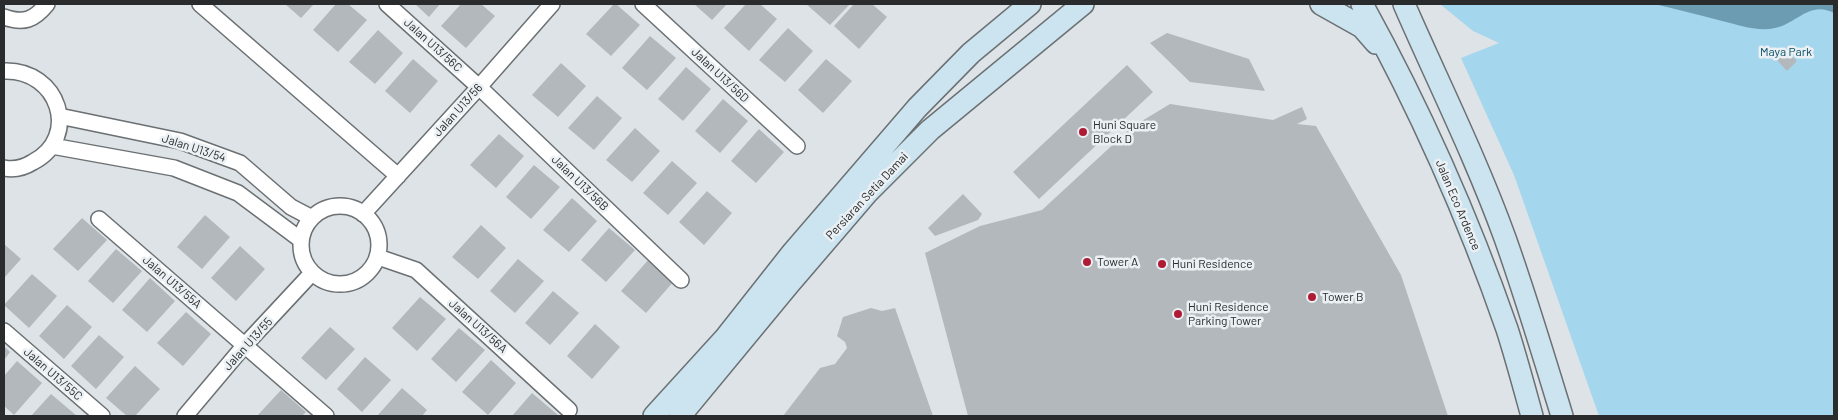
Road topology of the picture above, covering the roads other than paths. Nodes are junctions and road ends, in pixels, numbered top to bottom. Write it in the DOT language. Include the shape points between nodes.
graph roads {
  1 [pos="47,4"];
  2 [pos="200,4"];
  3 [pos="387,4"];
  4 [pos="552,4"];
  5 [pos="643,4"];
  6 [pos="1030,4"];
  7 [pos="1083,4"];
  8 [pos="1321,4"];
  9 [pos="1362,4"];
  10 [pos="1404,4"];
  11 [pos="1416,4"];
  12 [pos="4,17"];
  13 [pos="1426,54"];
  14 [pos="1396,66"];
  15 [pos="4,71"];
  16 [pos="479,87"];
  17 [pos="59,116"];
  18 [pos="52,146"];
  19 [pos="797,146"];
  20 [pos="4,168"];
  21 [pos="398,176"];
  22 [pos="363,214"];
  23 [pos="312,218"];
  24 [pos="99,219"];
  25 [pos="301,240"];
  26 [pos="378,257"];
  27 [pos="312,273"];
  28 [pos="681,280"];
  29 [pos="4,331"];
  30 [pos="244,346"];
  31 [pos="570,410"];
  32 [pos="102,416"];
  33 [pos="185,416"];
  34 [pos="326,416"];
  35 [pos="654,416"];
  36 [pos="680,416"];
  37 [pos="1532,416"];
  38 [pos="1562,416"];
  1 -- 12 [label="street" via="24,21"];
  2 -- 21 [label="street"];
  3 -- 16 [label="street, Jalan U13/56C"];
  4 -- 16 [label="street, Jalan U13/56"];
  5 -- 19 [label="street, Jalan U13/56D"];
  6 -- 35 [label="street, Persiaran Setia Damai" via="972,53 917,108 793,252 726,337"];
  7 -- 36 [label="street, Persiaran Setia Damai" via="930,130 868,192"];
  8 -- 14 [label="street" via="1362,27"];
  9 -- 14 [label="street, Jalan Eco Ardence"];
  10 -- 13 [label="street"];
  11 -- 13 [label="street"];
  13 -- 14 [label="street"];
  13 -- 38 [label="street" via="1505,237"];
  14 -- 37 [label="street, Jalan Eco Ardence" via="1475,242 1507,330"];
  15 -- 17 [label="street" via="29,74 40,81 50,91"];
  16 -- 21 [label="street, Jalan U13/56"];
  16 -- 28 [label="street, Jalan U13/56B"];
  17 -- 18 [label="street"];
  17 -- 23 [label="street, Jalan U13/54" via="180,141 240,163 291,207"];
  18 -- 20 [label="street" via="25,166"];
  18 -- 25 [label="street, Jalan U13/54" via="174,168 238,193"];
  21 -- 22 [label="street, Jalan U13/56"];
  22 -- 23 [label="street" via="353,208 336,207 320,211"];
  22 -- 26 [label="street" via="378,233"];
  23 -- 25 [label="street"];
  24 -- 30 [label="street, Jalan U13/55A"];
  25 -- 27 [label="street" via="301,252"];
  26 -- 27 [label="street" via="362,278 349,283 336,284"];
  26 -- 31 [label="street, Jalan U13/56A" via="416,270"];
  27 -- 30 [label="street, Jalan U13/55"];
  29 -- 32 [label="street, Jalan U13/55C"];
  30 -- 33 [label="street, Jalan U13/55"];
  30 -- 34 [label="street, Jalan U13/55A"];
}
